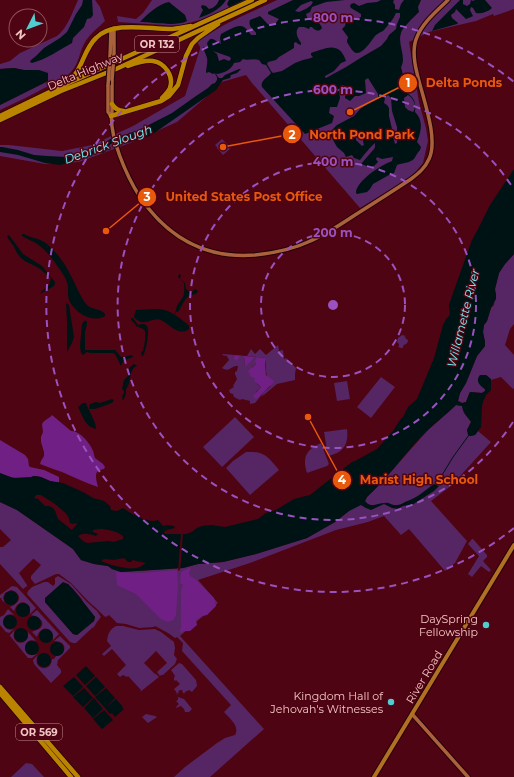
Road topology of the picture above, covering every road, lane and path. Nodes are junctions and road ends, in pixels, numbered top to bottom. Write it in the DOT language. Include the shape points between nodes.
graph roads {
  1 [pos="252,0"];
  2 [pos="265,0"];
  3 [pos="448,0"];
  4 [pos="232,15"];
  5 [pos="200,23"];
  6 [pos="113,28"];
  7 [pos="112,56"];
  8 [pos="116,69"];
  9 [pos="62,86"];
  10 [pos="156,102"];
  11 [pos="112,104"];
  12 [pos="125,112"];
  13 [pos="0,115"];
  14 [pos="111,116"];
  15 [pos="0,120"];
  16 [pos="514,545"];
  17 [pos="0,687"];
  18 [pos="0,694"];
  19 [pos="412,714"];
  20 [pos="71,777"];
  21 [pos="78,777"];
  22 [pos="374,777"];
  23 [pos="468,777"];
  1 -- 5 [label="highway, Delta Highway / OR 132"];
  2 -- 4 [label="highway, Delta Highway / OR 132"];
  3 -- 14 [label="main road" via="423,26 414,48 416,68 433,139 428,162 411,179 321,236 279,252 238,256 222,254 188,242 172,232 143,202 126,173 117,148"];
  4 -- 8 [label="highway, Delta Highway / OR 132"];
  4 -- 10 [label="highway" via="192,44 176,87 168,97"];
  5 -- 6 [label="highway" via="173,29"];
  5 -- 9 [label="highway, Delta Highway / OR 132"];
  6 -- 7 [label="main road"];
  6 -- 9 [label="highway" via="93,41 77,73"];
  7 -- 11 [label="main road, bridge"];
  7 -- 14 [label="main road, bridge" via="108,85 108,112"];
  8 -- 10 [label="highway" via="149,61 165,67 170,77 170,85 166,94"];
  8 -- 15 [label="highway, Delta Highway / OR 132"];
  9 -- 13 [label="highway, Delta Highway / OR 132"];
  10 -- 12 [label="highway"];
  11 -- 12 [label="highway" via="117,110"];
  11 -- 14 [label="main road"];
  12 -- 14 [label="highway"];
  16 -- 19 [label="main road, River Road"];
  17 -- 21 [label="highway, OR 569"];
  18 -- 20 [label="highway, OR 569"];
  19 -- 22 [label="main road, River Road"];
  19 -- 23 [label="main road"];
}
